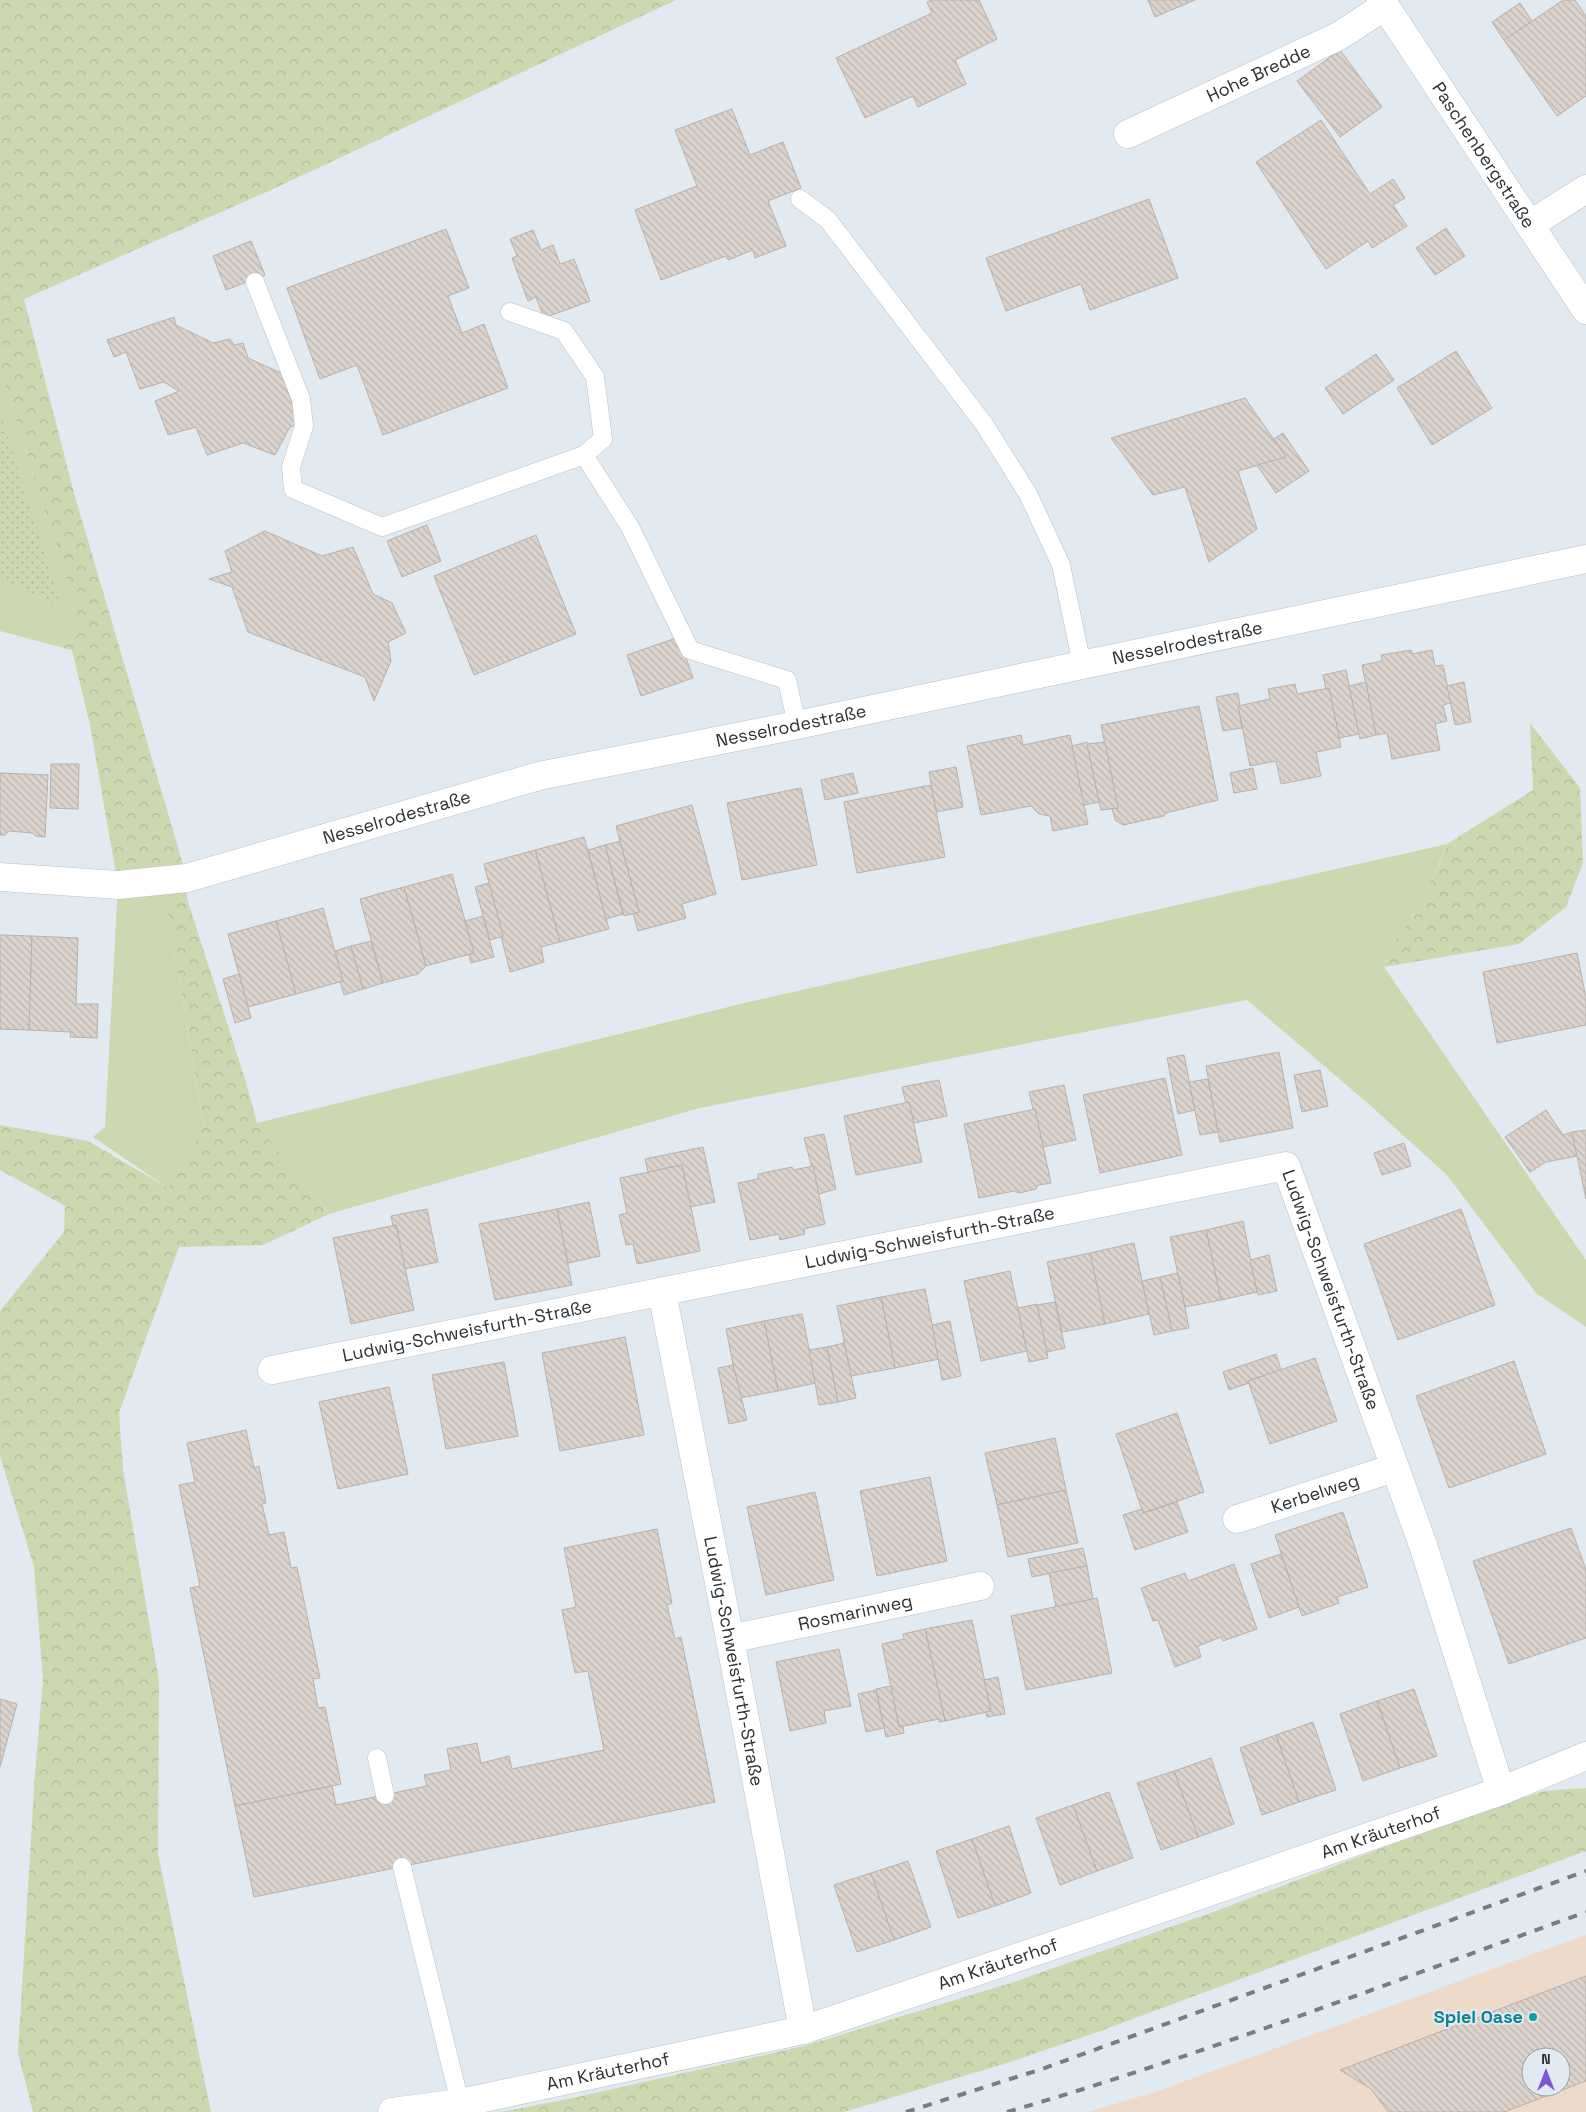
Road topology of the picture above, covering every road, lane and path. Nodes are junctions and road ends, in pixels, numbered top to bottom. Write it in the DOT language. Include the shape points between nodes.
graph roads {
  1 [pos="1383,3"];
  2 [pos="1128,134"];
  3 [pos="1586,189"];
  4 [pos="800,199"];
  5 [pos="1531,224"];
  6 [pos="255,282"];
  7 [pos="1586,310"];
  8 [pos="510,312"];
  9 [pos="584,455"];
  10 [pos="1586,559"];
  11 [pos="1082,665"];
  12 [pos="797,725"];
  13 [pos="0,877"];
  14 [pos="662,1292"];
  15 [pos="272,1370"];
  16 [pos="1394,1468"];
  17 [pos="1237,1519"];
  18 [pos="980,1586"];
  19 [pos="730,1639"];
  20 [pos="1586,1756"];
  21 [pos="377,1758"];
  22 [pos="1501,1791"];
  23 [pos="385,1794"];
  24 [pos="402,1867"];
  25 [pos="803,2030"];
  26 [pos="460,2104"];
  27 [pos="392,2112"];
  1 -- 2 [label="street, Hohe Bredde" via="1339,36"];
  1 -- 5 [label="street, Paschenbergstraße"];
  3 -- 5 [label="street"];
  4 -- 11 [label="lane" via="828,220 984,424 1028,494 1061,565"];
  5 -- 7 [label="street, Paschenbergstraße"];
  6 -- 9 [label="lane" via="302,399 304,426 291,467 293,489 382,526"];
  8 -- 9 [label="lane" via="564,330 595,377 603,439"];
  9 -- 12 [label="lane" via="630,526 690,650 787,680"];
  10 -- 11 [label="street, Nesselrodestraße"];
  11 -- 12 [label="street, Nesselrodestraße"];
  12 -- 13 [label="street, Nesselrodestraße" via="539,776 188,878 118,884"];
  14 -- 15 [label="street, Ludwig-Schweisfurth-Straße"];
  14 -- 16 [label="street, Ludwig-Schweisfurth-Straße" via="1286,1166"];
  14 -- 19 [label="street, Ludwig-Schweisfurth-Straße"];
  16 -- 17 [label="street, Kerbelweg"];
  16 -- 22 [label="street, Ludwig-Schweisfurth-Straße" via="1423,1545"];
  18 -- 19 [label="street, Rosmarinweg"];
  19 -- 25 [label="street, Ludwig-Schweisfurth-Straße"];
  20 -- 22 [label="street, Am Kräuterhof"];
  21 -- 23 [label="lane"];
  22 -- 25 [label="street, Am Kräuterhof"];
  24 -- 26 [label="lane"];
  25 -- 26 [label="street, Am Kräuterhof"];
  26 -- 27 [label="street, Am Kräuterhof"];
}
